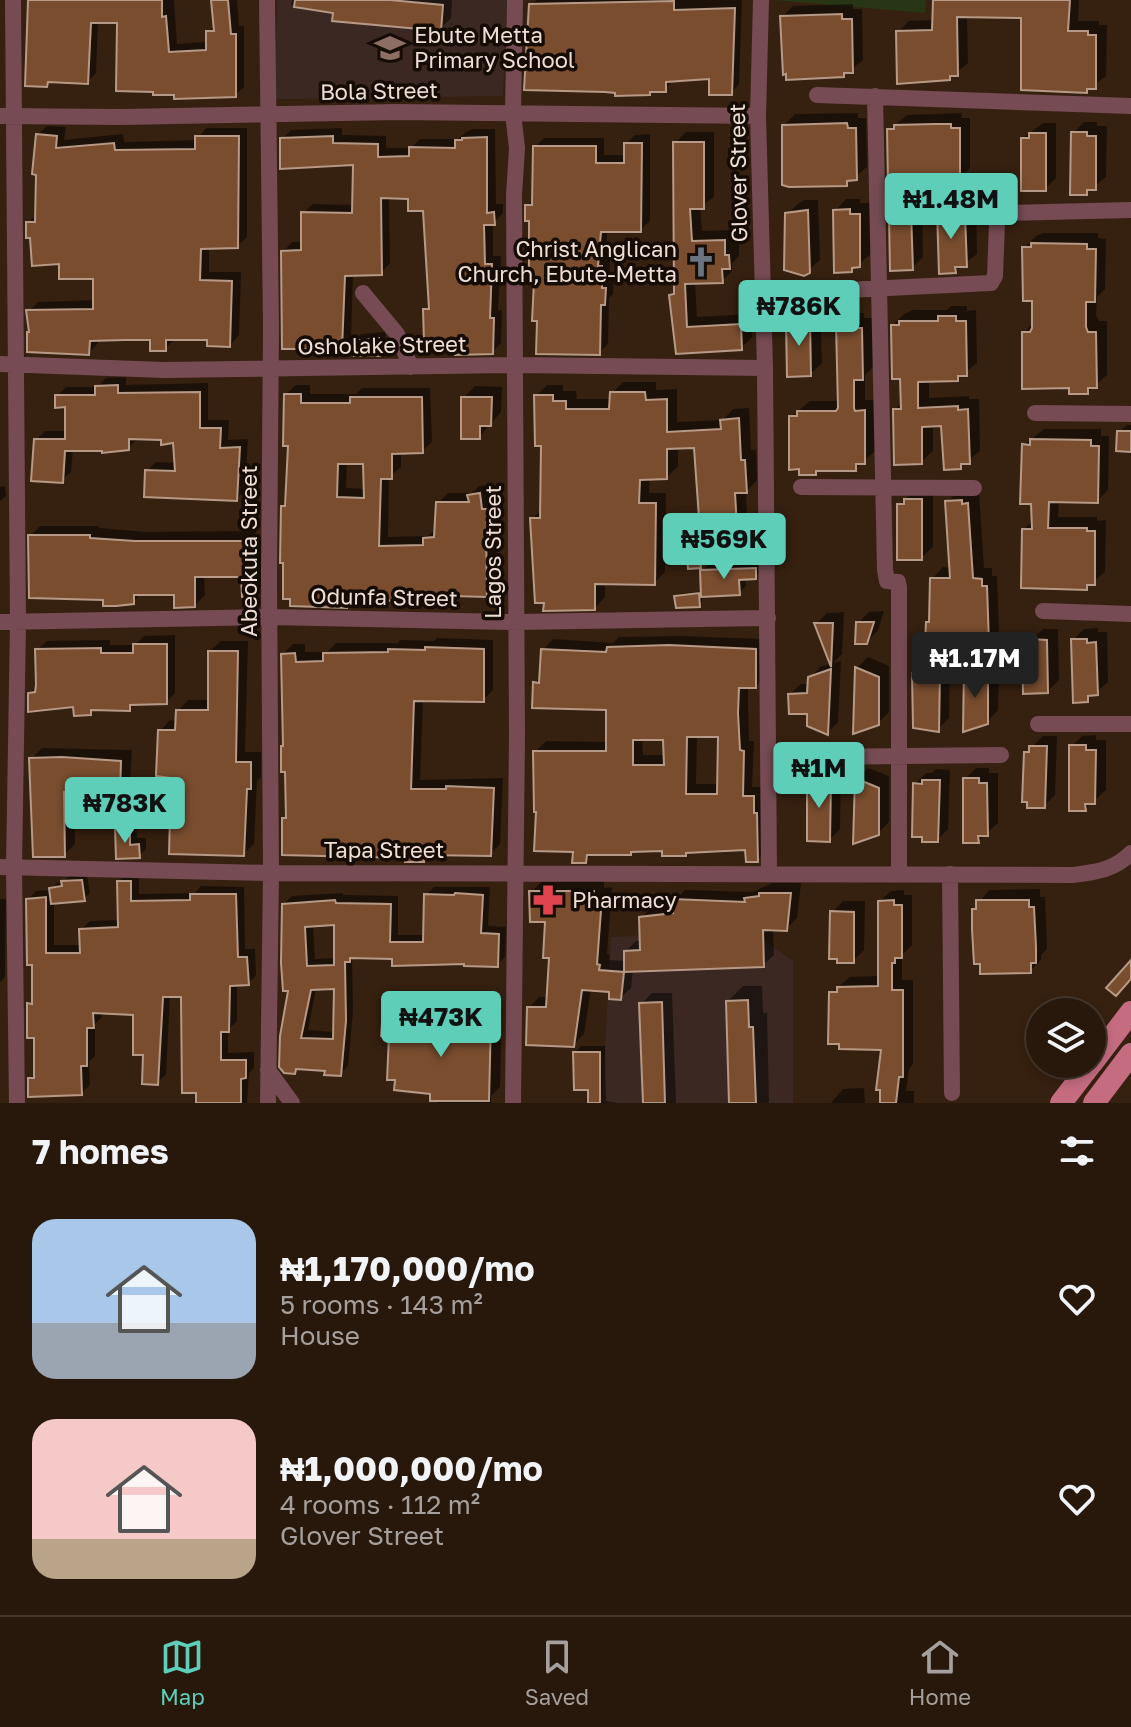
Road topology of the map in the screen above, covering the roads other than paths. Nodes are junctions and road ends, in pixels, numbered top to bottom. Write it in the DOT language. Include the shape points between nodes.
graph roads {
  1 [pos="13,0"];
  2 [pos="267,0"];
  3 [pos="515,0"];
  4 [pos="761,0"];
  5 [pos="817,95"];
  6 [pos="875,96"];
  7 [pos="1131,106"];
  8 [pos="513,113"];
  9 [pos="8,116"];
  10 [pos="267,116"];
  11 [pos="758,116"];
  12 [pos="1131,210"];
  13 [pos="878,288"];
  14 [pos="806,292"];
  15 [pos="363,293"];
  16 [pos="8,364"];
  17 [pos="516,365"];
  18 [pos="411,367"];
  19 [pos="765,368"];
  20 [pos="269,369"];
  21 [pos="1035,413"];
  22 [pos="1131,414"];
  23 [pos="801,487"];
  24 [pos="885,487"];
  25 [pos="974,488"];
  26 [pos="1043,611"];
  27 [pos="1131,614"];
  28 [pos="270,617"];
  29 [pos="768,618"];
  30 [pos="0,622"];
  31 [pos="18,622"];
  32 [pos="516,622"];
  33 [pos="1038,724"];
  34 [pos="1131,724"];
  35 [pos="1001,755"];
  36 [pos="813,757"];
  37 [pos="900,758"];
  38 [pos="1131,853"];
  39 [pos="7,867"];
  40 [pos="514,872"];
  41 [pos="271,873"];
  42 [pos="769,873"];
  43 [pos="899,874"];
  44 [pos="950,874"];
  45 [pos="1131,1012"];
  46 [pos="1106,1045"];
  47 [pos="1131,1054"];
  48 [pos="267,1069"];
  49 [pos="1080,1078"];
  50 [pos="952,1093"];
  51 [pos="1063,1100"];
  52 [pos="17,1103"];
  53 [pos="268,1103"];
  54 [pos="292,1103"];
  55 [pos="513,1103"];
  56 [pos="1094,1103"];
  1 -- 9 [label="street"];
  2 -- 10 [label="street, Abeokuta Street"];
  3 -- 8 [label="street, Lagos Street"];
  4 -- 11 [label="street, Glover Street"];
  5 -- 6 [label="street"];
  6 -- 7 [label="street"];
  6 -- 13 [label="street"];
  8 -- 10 [label="street, Bola Street"];
  8 -- 11 [label="street, Bola Street"];
  8 -- 17 [label="street, Lagos Street"];
  9 -- 10 [label="street, Bola Street"];
  9 -- 16 [label="street"];
  10 -- 20 [label="street, Abeokuta Street"];
  11 -- 19 [label="street, Glover Street"];
  12 -- 13 [label="street" via="1005,213 997,223 991,283"];
  13 -- 14 [label="street"];
  13 -- 24 [label="street"];
  15 -- 18 [label="street" via="397,334"];
  16 -- 20 [label="street, Osholake Street"];
  16 -- 31 [label="street"];
  17 -- 18 [label="street, Osholake Street"];
  17 -- 19 [label="street, Osholake Street"];
  17 -- 32 [label="street, Lagos Street"];
  18 -- 20 [label="street, Osholake Street"];
  19 -- 29 [label="street, Glover Street"];
  20 -- 28 [label="street, Abeokuta Street"];
  21 -- 22 [label="street"];
  23 -- 24 [label="street"];
  24 -- 25 [label="street"];
  24 -- 37 [label="street" via="887,581 898,582 899,587"];
  26 -- 27 [label="street"];
  28 -- 31 [label="street, Odunfa Street"];
  28 -- 32 [label="street, Odunfa Street"];
  28 -- 41 [label="street, Abeokuta Street"];
  29 -- 32 [label="street, Odunfa Street"];
  29 -- 42 [label="street, Glover Street"];
  30 -- 31 [label="street, Odunfa Street"];
  31 -- 39 [label="street"];
  32 -- 40 [label="street, Lagos Street"];
  33 -- 34 [label="street"];
  35 -- 37 [label="street"];
  36 -- 37 [label="street"];
  37 -- 43 [label="street"];
  38 -- 44 [label="street, Tapa Street" via="1103,872"];
  39 -- 41 [label="street, Tapa Street"];
  39 -- 52 [label="street"];
  40 -- 41 [label="street, Tapa Street"];
  40 -- 42 [label="street, Tapa Street"];
  40 -- 55 [label="street, Lagos Street"];
  41 -- 48 [label="street, Abeokuta Street"];
  42 -- 43 [label="street, Tapa Street"];
  43 -- 44 [label="street, Tapa Street"];
  44 -- 50 [label="street"];
  45 -- 46 [label="main road"];
  47 -- 56 [label="main road"];
  48 -- 53 [label="street, Abeokuta Street"];
  48 -- 54 [label="street"];
  49 -- 51 [label="main road"];
}
